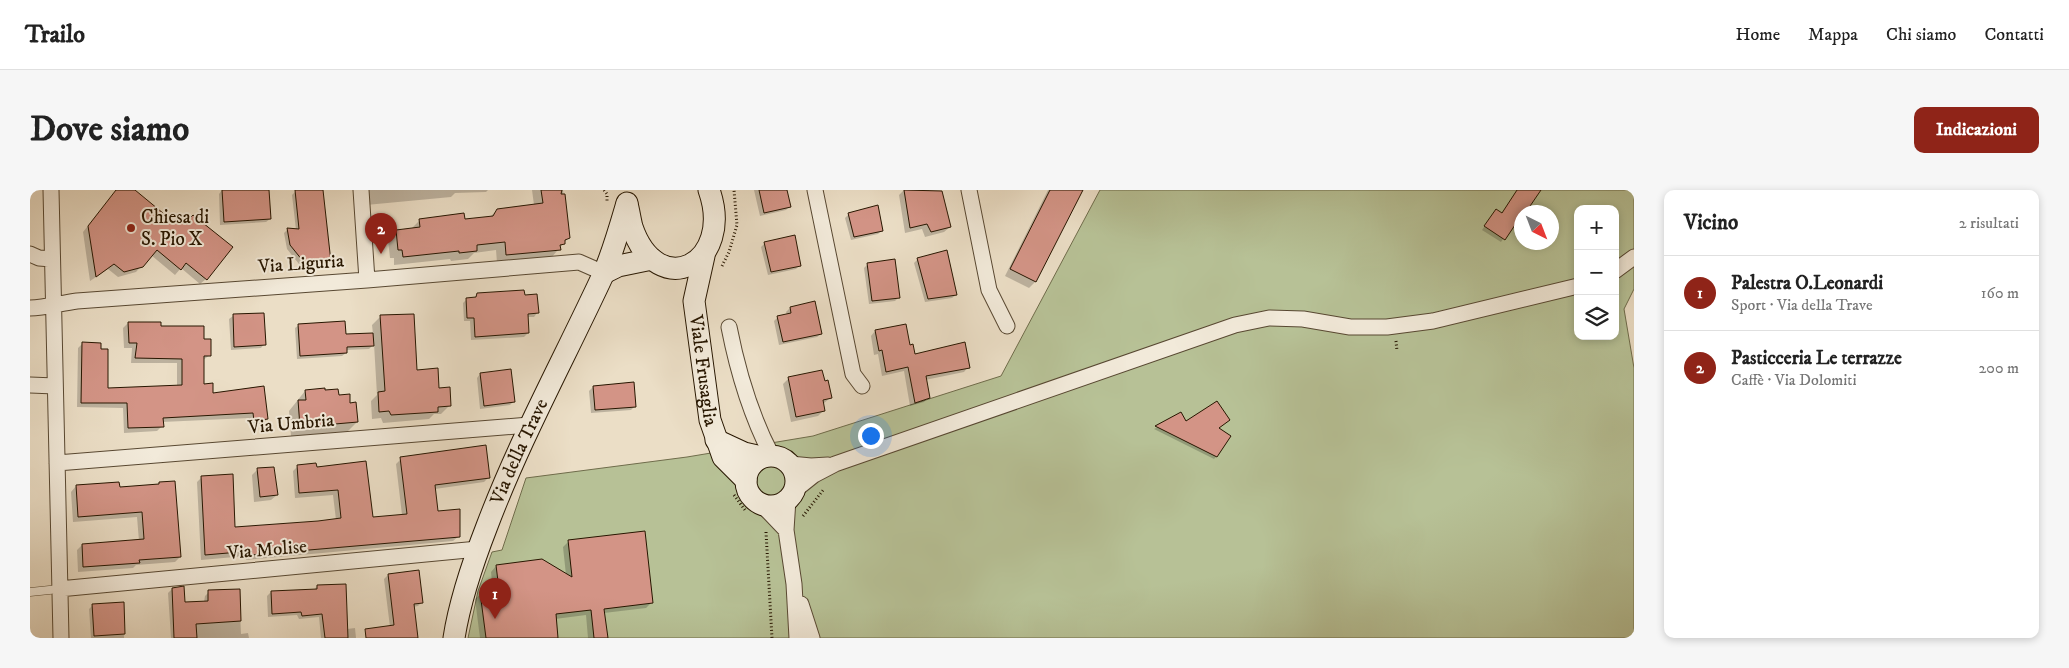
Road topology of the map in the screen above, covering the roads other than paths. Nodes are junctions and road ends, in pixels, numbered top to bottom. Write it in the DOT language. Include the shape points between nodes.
graph roads {
  1 [pos="51,190"];
  2 [pos="361,190"];
  3 [pos="709,190"];
  4 [pos="815,190"];
  5 [pos="969,190"];
  6 [pos="627,197"];
  7 [pos="30,254"];
  8 [pos="704,256"];
  9 [pos="1634,257"];
  10 [pos="52,259"];
  11 [pos="659,263"];
  12 [pos="1619,268"];
  13 [pos="604,273"];
  14 [pos="366,280"];
  15 [pos="1574,287"];
  16 [pos="694,301"];
  17 [pos="53,304"];
  18 [pos="30,308"];
  19 [pos="1007,326"];
  20 [pos="729,327"];
  21 [pos="30,385"];
  22 [pos="55,386"];
  23 [pos="862,386"];
  24 [pos="529,425"];
  25 [pos="716,440"];
  26 [pos="775,459"];
  27 [pos="57,463"];
  28 [pos="834,464"];
  29 [pos="739,484"];
  30 [pos="791,495"];
  31 [pos="756,508"];
  32 [pos="786,530"];
  33 [pos="478,550"];
  34 [pos="794,584"];
  35 [pos="59,590"];
  36 [pos="30,592"];
  37 [pos="60,638"];
  38 [pos="454,638"];
  39 [pos="797,638"];
  40 [pos="812,638"];
  1 -- 10 [label="street"];
  2 -- 14 [label="street"];
  3 -- 8 [label="street" via="714,224"];
  4 -- 23 [label="street" via="853,374"];
  5 -- 19 [label="street" via="989,290"];
  6 -- 11 [label="street, Via della Trave" via="632,227 641,244"];
  6 -- 13 [label="street, Via della Trave"];
  7 -- 10 [label="street"];
  8 -- 11 [label="street" via="692,265 678,269"];
  8 -- 16 [label="street, Viale Frusaglia"];
  9 -- 12 [label="street"];
  10 -- 17 [label="street"];
  11 -- 13 [label="street" via="618,266"];
  11 -- 16 [label="street, Viale Frusaglia"];
  13 -- 14 [label="street, Via Liguria" via="579,262"];
  13 -- 24 [label="street, Via della Trave"];
  14 -- 17 [label="street, Via Liguria"];
  15 -- 28 [label="street" via="1433,321 1387,327 1350,327 1303,319 1269,318 1235,325"];
  16 -- 25 [label="street, Viale Frusaglia" via="710,420"];
  17 -- 18 [label="street, Via Liguria"];
  17 -- 22 [label="street"];
  20 -- 26 [label="street, Viale Frusaglia" via="736,366 750,408"];
  21 -- 22 [label="street"];
  22 -- 27 [label="street"];
  24 -- 27 [label="street, Via Umbria"];
  24 -- 33 [label="street, Via della Trave"];
  25 -- 26 [label="street, Viale Frusaglia" via="744,453"];
  25 -- 29 [label="street, Viale Frusaglia"];
  26 -- 28 [label="street, Viale Frusaglia" via="811,466"];
  26 -- 29 [label="street" via="754,462"];
  26 -- 30 [label="street, Viale Frusaglia" via="795,472 796,482"];
  27 -- 35 [label="street"];
  28 -- 30 [label="street" via="814,475"];
  29 -- 31 [label="street, Viale Frusaglia" via="748,490"];
  30 -- 31 [label="street" via="780,504"];
  30 -- 32 [label="street, Viale Frusaglia"];
  31 -- 32 [label="street, Viale Frusaglia"];
  32 -- 34 [label="street, Viale Frusaglia"];
  33 -- 35 [label="street, Via Molise"];
  33 -- 38 [label="street, Via della Trave" via="460,604"];
  34 -- 39 [label="street"];
  34 -- 40 [label="street"];
  35 -- 36 [label="lane"];
  35 -- 37 [label="street"];
}
